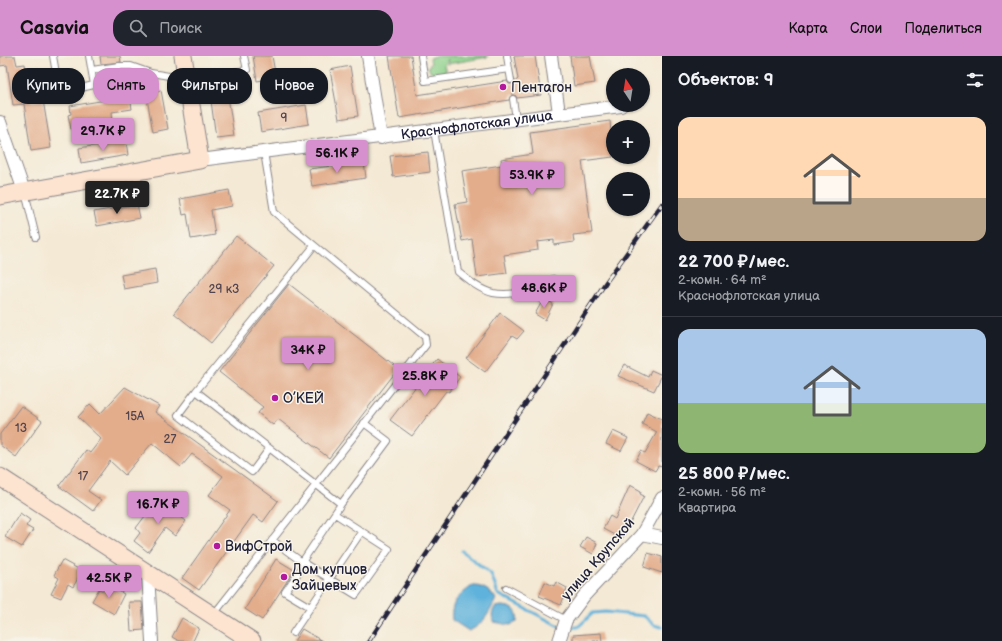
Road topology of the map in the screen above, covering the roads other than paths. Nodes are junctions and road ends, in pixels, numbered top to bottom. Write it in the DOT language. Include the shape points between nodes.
graph roads {
  1 [pos="53,56"];
  2 [pos="89,56"];
  3 [pos="184,56"];
  4 [pos="244,56"];
  5 [pos="368,56"];
  6 [pos="421,56"];
  7 [pos="507,56"];
  8 [pos="551,56"];
  9 [pos="186,68"];
  10 [pos="247,68"];
  11 [pos="509,68"];
  12 [pos="92,70"];
  13 [pos="167,76"];
  14 [pos="511,80"];
  15 [pos="513,99"];
  16 [pos="191,104"];
  17 [pos="606,108"];
  18 [pos="559,113"];
  19 [pos="516,119"];
  20 [pos="0,122"];
  21 [pos="434,130"];
  22 [pos="381,138"];
  23 [pos="264,152"];
  24 [pos="200,160"];
  25 [pos="24,190"];
  26 [pos="0,196"];
  27 [pos="36,237"];
  28 [pos="314,246"];
  29 [pos="553,279"];
  30 [pos="196,391"];
  31 [pos="364,423"];
  32 [pos="269,449"];
  33 [pos="0,477"];
  34 [pos="315,483"];
  35 [pos="662,498"];
  36 [pos="342,504"];
  37 [pos="335,514"];
  38 [pos="362,531"];
  39 [pos="642,534"];
  40 [pos="662,538"];
  41 [pos="272,540"];
  42 [pos="303,562"];
  43 [pos="148,574"];
  44 [pos="329,578"];
  45 [pos="506,588"];
  46 [pos="310,607"];
  47 [pos="213,615"];
  48 [pos="566,620"];
  49 [pos="293,633"];
  50 [pos="152,641"];
  51 [pos="252,641"];
  52 [pos="559,641"];
  1 -- 12 [label="lane" via="60,92 92,86"];
  2 -- 12 [label="lane"];
  3 -- 9 [label="street"];
  4 -- 10 [label="lane"];
  5 -- 22 [label="street"];
  6 -- 11 [label="lane" via="425,81"];
  7 -- 11 [label="lane"];
  8 -- 18 [label="street"];
  11 -- 14 [label="lane"];
  12 -- 13 [label="lane" via="131,66"];
  15 -- 19 [label="lane"];
  16 -- 24 [label="street"];
  17 -- 18 [label="street, Краснофлотская улица"];
  18 -- 19 [label="street, Краснофлотская улица"];
  19 -- 21 [label="street, Краснофлотская улица"];
  20 -- 25 [label="street"];
  21 -- 22 [label="street, Краснофлотская улица"];
  21 -- 29 [label="lane" via="458,272 470,282 493,293 518,293 547,285"];
  22 -- 23 [label="street, Краснофлотская улица"];
  23 -- 24 [label="street, Краснофлотская улица"];
  23 -- 28 [label="lane" via="274,212"];
  24 -- 25 [label="street, Краснофлотская улица"];
  25 -- 26 [label="street, Краснофлотская улица"];
  25 -- 27 [label="lane"];
  28 -- 30 [label="lane"];
  28 -- 31 [label="lane" via="426,337 426,345"];
  30 -- 32 [label="lane"];
  30 -- 32 [label="lane" via="178,415 252,472"];
  31 -- 34 [label="lane"];
  31 -- 36 [label="lane" via="388,441"];
  32 -- 34 [label="lane"];
  33 -- 43 [label="street"];
  34 -- 36 [label="lane"];
  34 -- 41 [label="lane"];
  35 -- 39 [label="street, улица Крупской"];
  36 -- 37 [label="lane"];
  37 -- 38 [label="lane"];
  37 -- 42 [label="lane"];
  38 -- 44 [label="lane"];
  38 -- 44 [label="lane" via="389,549 356,595"];
  39 -- 40 [label="street"];
  39 -- 48 [label="street, улица Крупской" via="584,596"];
  41 -- 42 [label="lane"];
  41 -- 47 [label="lane"];
  42 -- 44 [label="lane"];
  42 -- 46 [label="lane" via="285,592"];
  43 -- 47 [label="street"];
  43 -- 50 [label="street"];
  44 -- 46 [label="lane"];
  45 -- 48 [label="lane"];
  46 -- 49 [label="lane"];
  47 -- 51 [label="street"];
  48 -- 52 [label="street, улица Крупской"];
}
